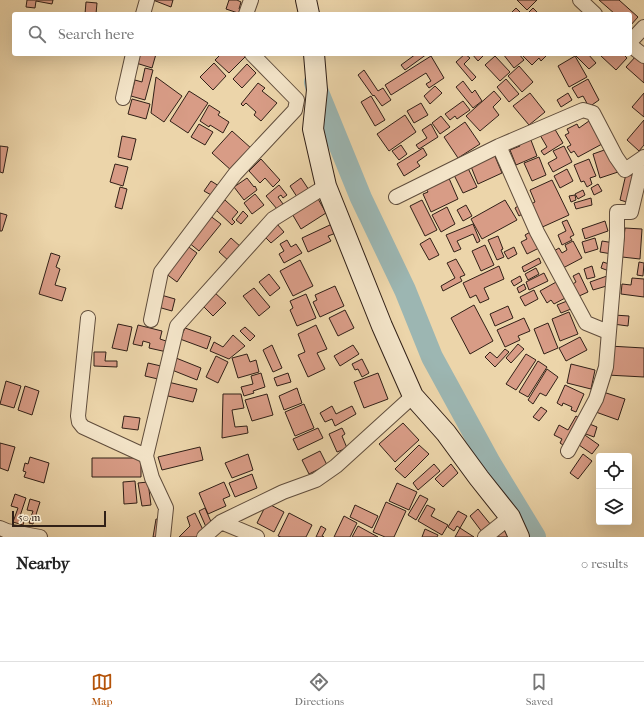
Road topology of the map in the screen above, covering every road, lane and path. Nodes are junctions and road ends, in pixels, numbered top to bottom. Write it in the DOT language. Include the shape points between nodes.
graph roads {
  1 [pos="147,0"];
  2 [pos="251,0"];
  3 [pos="306,0"];
  4 [pos="580,0"];
  5 [pos="144,12"];
  6 [pos="247,12"];
  7 [pos="309,12"];
  8 [pos="593,12"];
  9 [pos="644,27"];
  10 [pos="632,40"];
  11 [pos="632,47"];
  12 [pos="133,56"];
  13 [pos="254,56"];
  14 [pos="314,56"];
  15 [pos="644,56"];
  16 [pos="123,98"];
  17 [pos="499,146"];
  18 [pos="644,157"];
  19 [pos="326,186"];
  20 [pos="396,197"];
  21 [pos="88,318"];
  22 [pos="151,320"];
  23 [pos="608,332"];
  24 [pos="412,396"];
  25 [pos="568,451"];
  26 [pos="146,456"];
  27 [pos="510,517"];
  28 [pos="221,522"];
  29 [pos="0,528"];
  30 [pos="40,537"];
  31 [pos="163,537"];
  32 [pos="204,537"];
  33 [pos="257,537"];
  34 [pos="485,537"];
  35 [pos="519,537"];
  1 -- 5 [label="street"];
  2 -- 6 [label="street"];
  3 -- 7 [label="street"];
  4 -- 8 [label="street"];
  9 -- 10 [label="street"];
  11 -- 15 [label="street"];
  12 -- 16 [label="street"];
  13 -- 22 [label="street" via="297,100 295,110 235,174 161,272"];
  14 -- 19 [label="street" via="317,90 313,129"];
  17 -- 18 [label="street" via="583,110 593,113 625,170"];
  17 -- 20 [label="street"];
  17 -- 23 [label="street" via="537,232 586,323"];
  18 -- 23 [label="street" via="631,212 616,212 617,237"];
  19 -- 24 [label="street"];
  19 -- 26 [label="street" via="273,219 177,326"];
  21 -- 26 [label="street" via="79,422 83,427"];
  23 -- 25 [label="street" via="606,367 596,399"];
  24 -- 27 [label="street" via="446,433"];
  24 -- 28 [label="street" via="336,466 316,480 283,492"];
  26 -- 31 [label="street" via="152,478 166,508"];
  27 -- 34 [label="street"];
  27 -- 35 [label="street"];
  28 -- 32 [label="street"];
  28 -- 33 [label="street"];
  29 -- 30 [label="street"];
}
